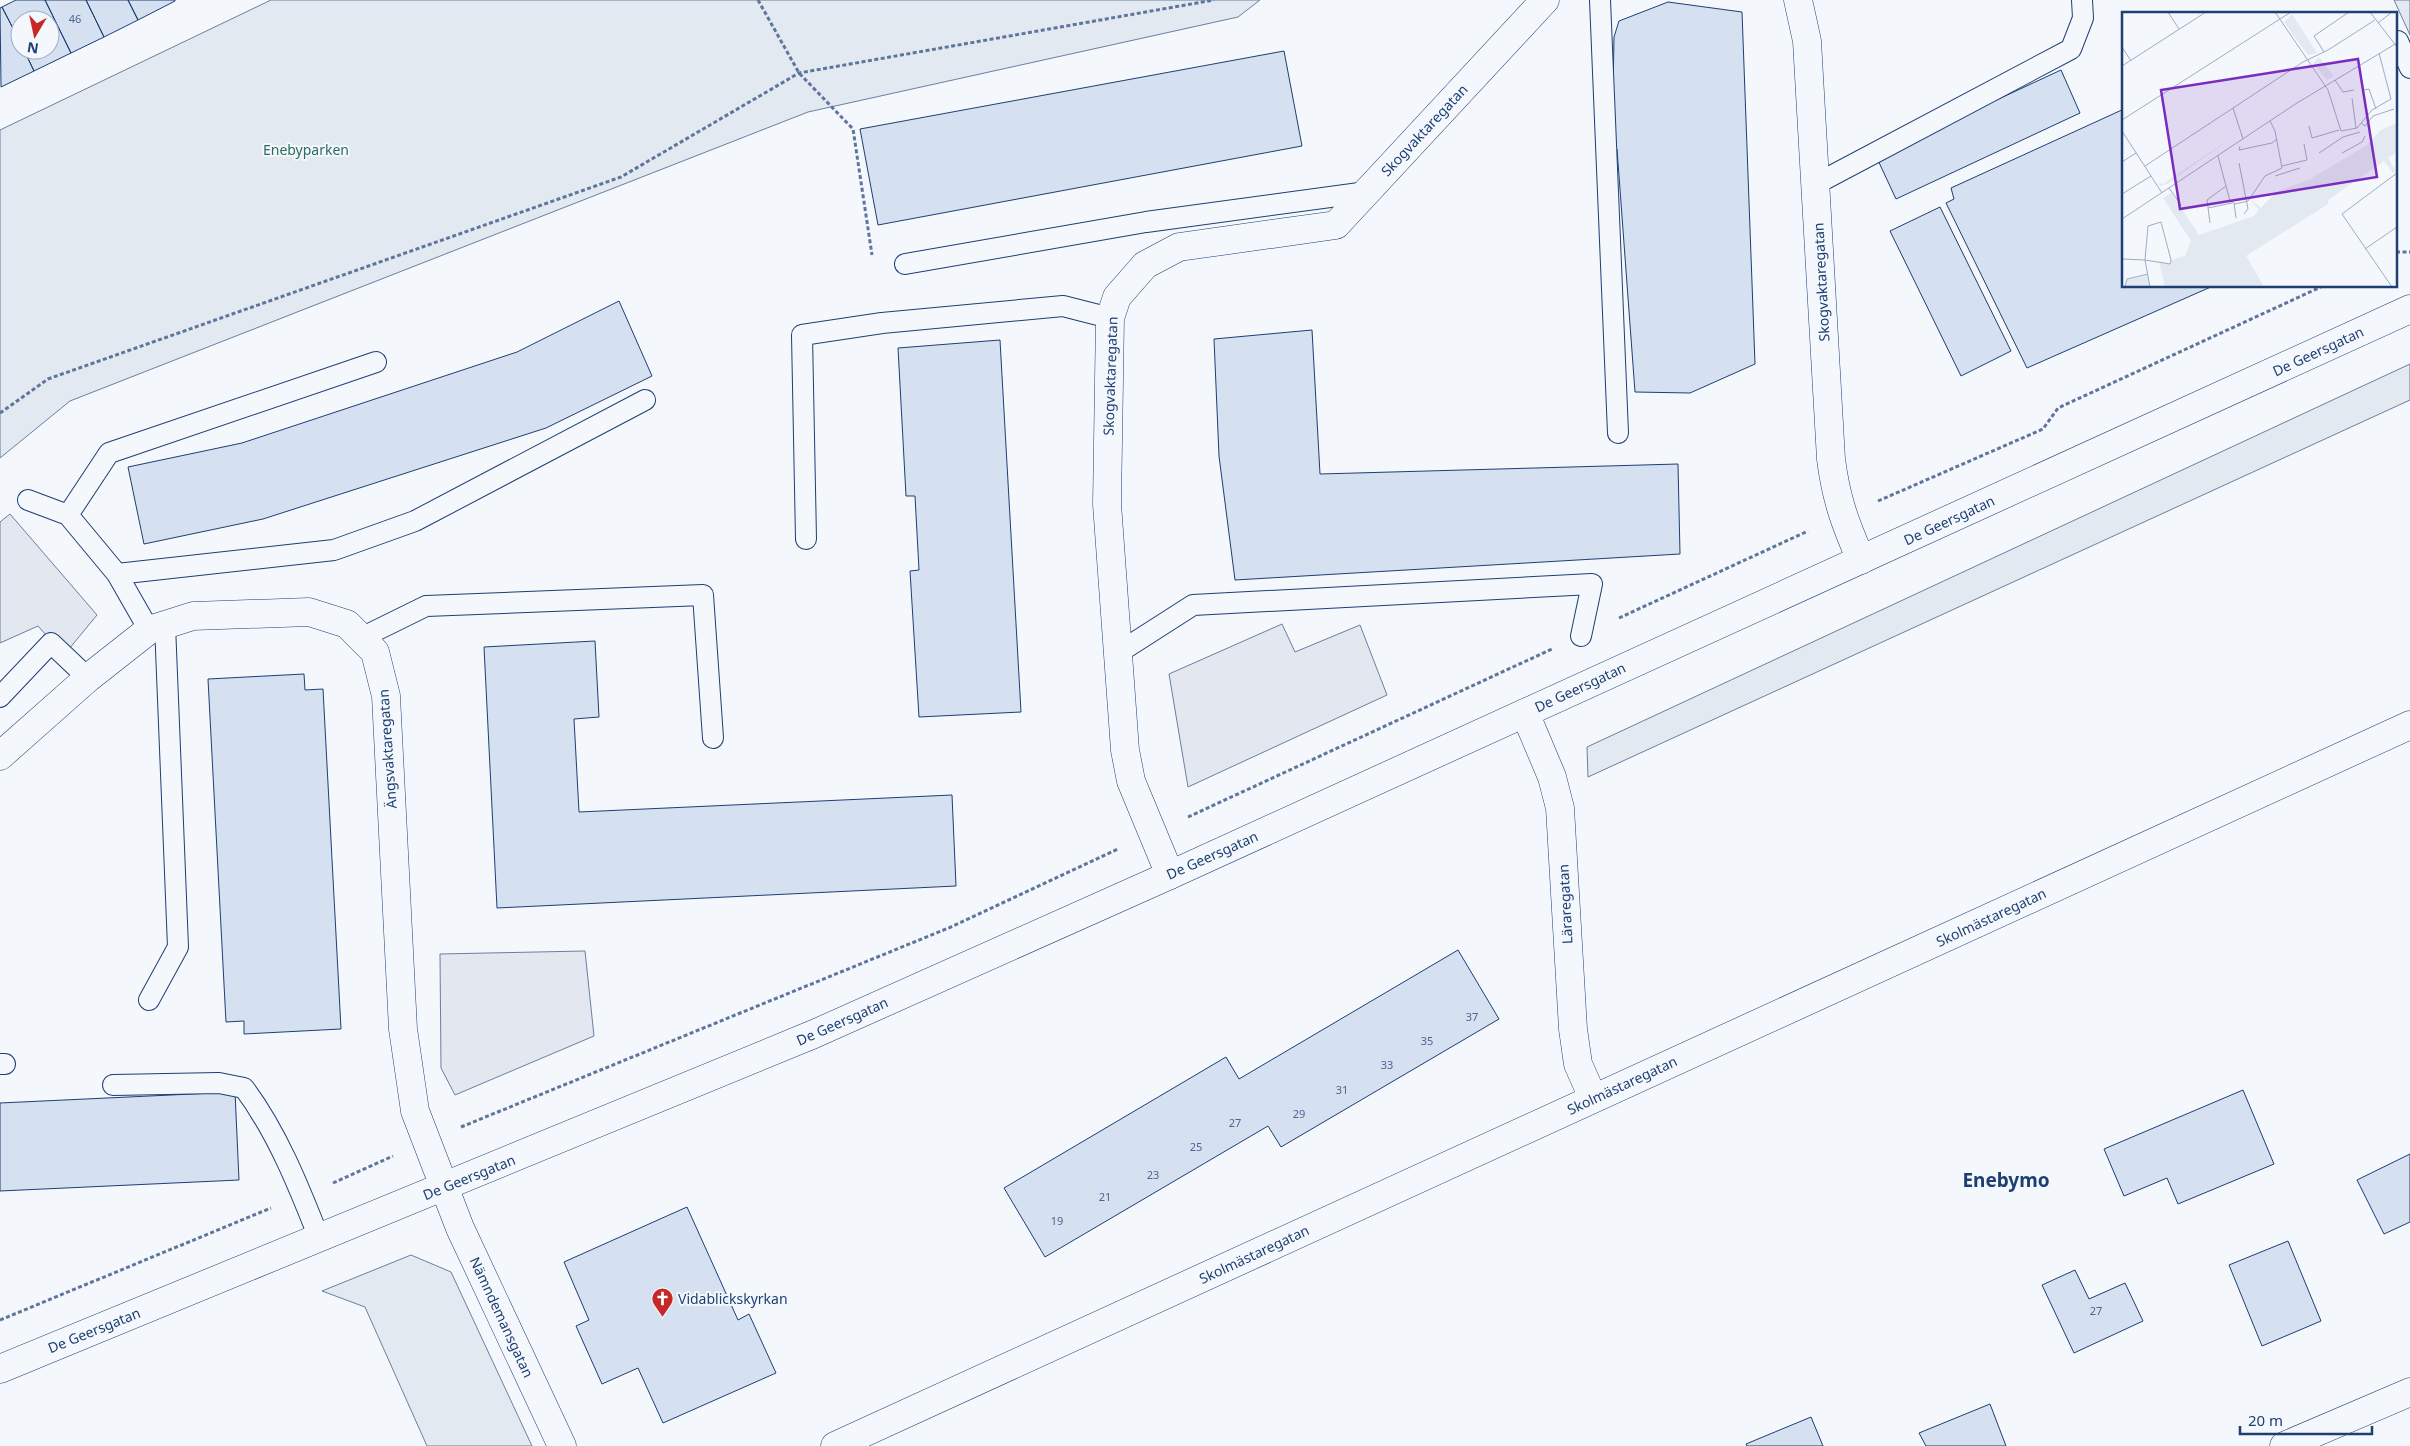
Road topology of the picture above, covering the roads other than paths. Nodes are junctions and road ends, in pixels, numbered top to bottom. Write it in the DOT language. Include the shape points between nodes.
graph roads {
  1 [pos="1545,0"];
  2 [pos="1600,0"];
  3 [pos="1798,0"];
  4 [pos="2082,0"];
  5 [pos="2398,41"];
  6 [pos="2410,68"];
  7 [pos="1816,184"];
  8 [pos="1367,192"];
  9 [pos="1146,222"];
  10 [pos="1180,247"];
  11 [pos="905,264"];
  12 [pos="2410,309"];
  13 [pos="1110,318"];
  14 [pos="376,362"];
  15 [pos="645,400"];
  16 [pos="1618,433"];
  17 [pos="28,500"];
  18 [pos="68,515"];
  19 [pos="806,539"];
  20 [pos="1861,560"];
  21 [pos="117,574"];
  22 [pos="157,628"];
  23 [pos="1581,636"];
  24 [pos="360,638"];
  25 [pos="1118,653"];
  26 [pos="88,678"];
  27 [pos="0,697"];
  28 [pos="1525,713"];
  29 [pos="2410,725"];
  30 [pos="713,738"];
  31 [pos="0,756"];
  32 [pos="1170,874"];
  33 [pos="150,1000"];
  34 [pos="113,1085"];
  35 [pos="1593,1098"];
  36 [pos="443,1187"];
  37 [pos="319,1238"];
  38 [pos="0,1369"];
  39 [pos="2410,1392"];
  40 [pos="562,1446"];
  41 [pos="836,1446"];
  42 [pos="2284,1446"];
  1 -- 8 [label="street, Skogvaktaregatan"];
  2 -- 16 [label="lane"];
  3 -- 7 [label="street, Skogvaktaregatan" via="1807,41"];
  4 -- 7 [label="lane" via="2083,18 2071,49"];
  5 -- 6 [label="lane"];
  7 -- 20 [label="street, Skogvaktaregatan" via="1833,476 1842,516"];
  8 -- 9 [label="lane"];
  8 -- 10 [label="street, Skogvaktaregatan" via="1336,225"];
  9 -- 10 [label="lane"];
  9 -- 11 [label="lane"];
  10 -- 13 [label="street, Skogvaktaregatan" via="1145,265 1117,297"];
  12 -- 20 [label="street, De Geersgatan"];
  13 -- 19 [label="lane" via="1063,306 882,323 802,335"];
  13 -- 25 [label="street, Skogvaktaregatan" via="1107,504"];
  14 -- 18 [label="lane" via="110,453"];
  15 -- 21 [label="lane" via="415,520 334,550"];
  17 -- 18 [label="lane"];
  18 -- 21 [label="lane"];
  20 -- 28 [label="street, De Geersgatan"];
  21 -- 22 [label="lane"];
  22 -- 24 [label="street, Ängsvaktaregatan" via="193,616 309,612 347,624"];
  22 -- 26 [label="street, Ängsvaktaregatan"];
  22 -- 33 [label="lane" via="178,946"];
  23 -- 25 [label="lane" via="1592,584 1194,605"];
  24 -- 30 [label="lane" via="426,606 703,595"];
  24 -- 36 [label="street, Ängsvaktaregatan" via="375,652 386,696 403,1029 409,1080 415,1111"];
  25 -- 32 [label="street, Skogvaktaregatan" via="1125,750 1131,781"];
  26 -- 27 [label="lane" via="51,643"];
  26 -- 31 [label="street, Ängsvaktaregatan"];
  28 -- 32 [label="street, De Geersgatan"];
  28 -- 35 [label="street, Läraregatan" via="1552,777 1560,808 1573,1029 1578,1064"];
  29 -- 35 [label="street, Skolmästaregatan"];
  32 -- 36 [label="street, De Geersgatan" via="814,1034"];
  34 -- 37 [label="lane" via="219,1083 244,1088 258,1106"];
  35 -- 41 [label="street, Skolmästaregatan"];
  36 -- 37 [label="street, De Geersgatan"];
  36 -- 40 [label="street, Nämndemansgatan"];
  37 -- 38 [label="street, De Geersgatan"];
  39 -- 42 [label="street"];
}
